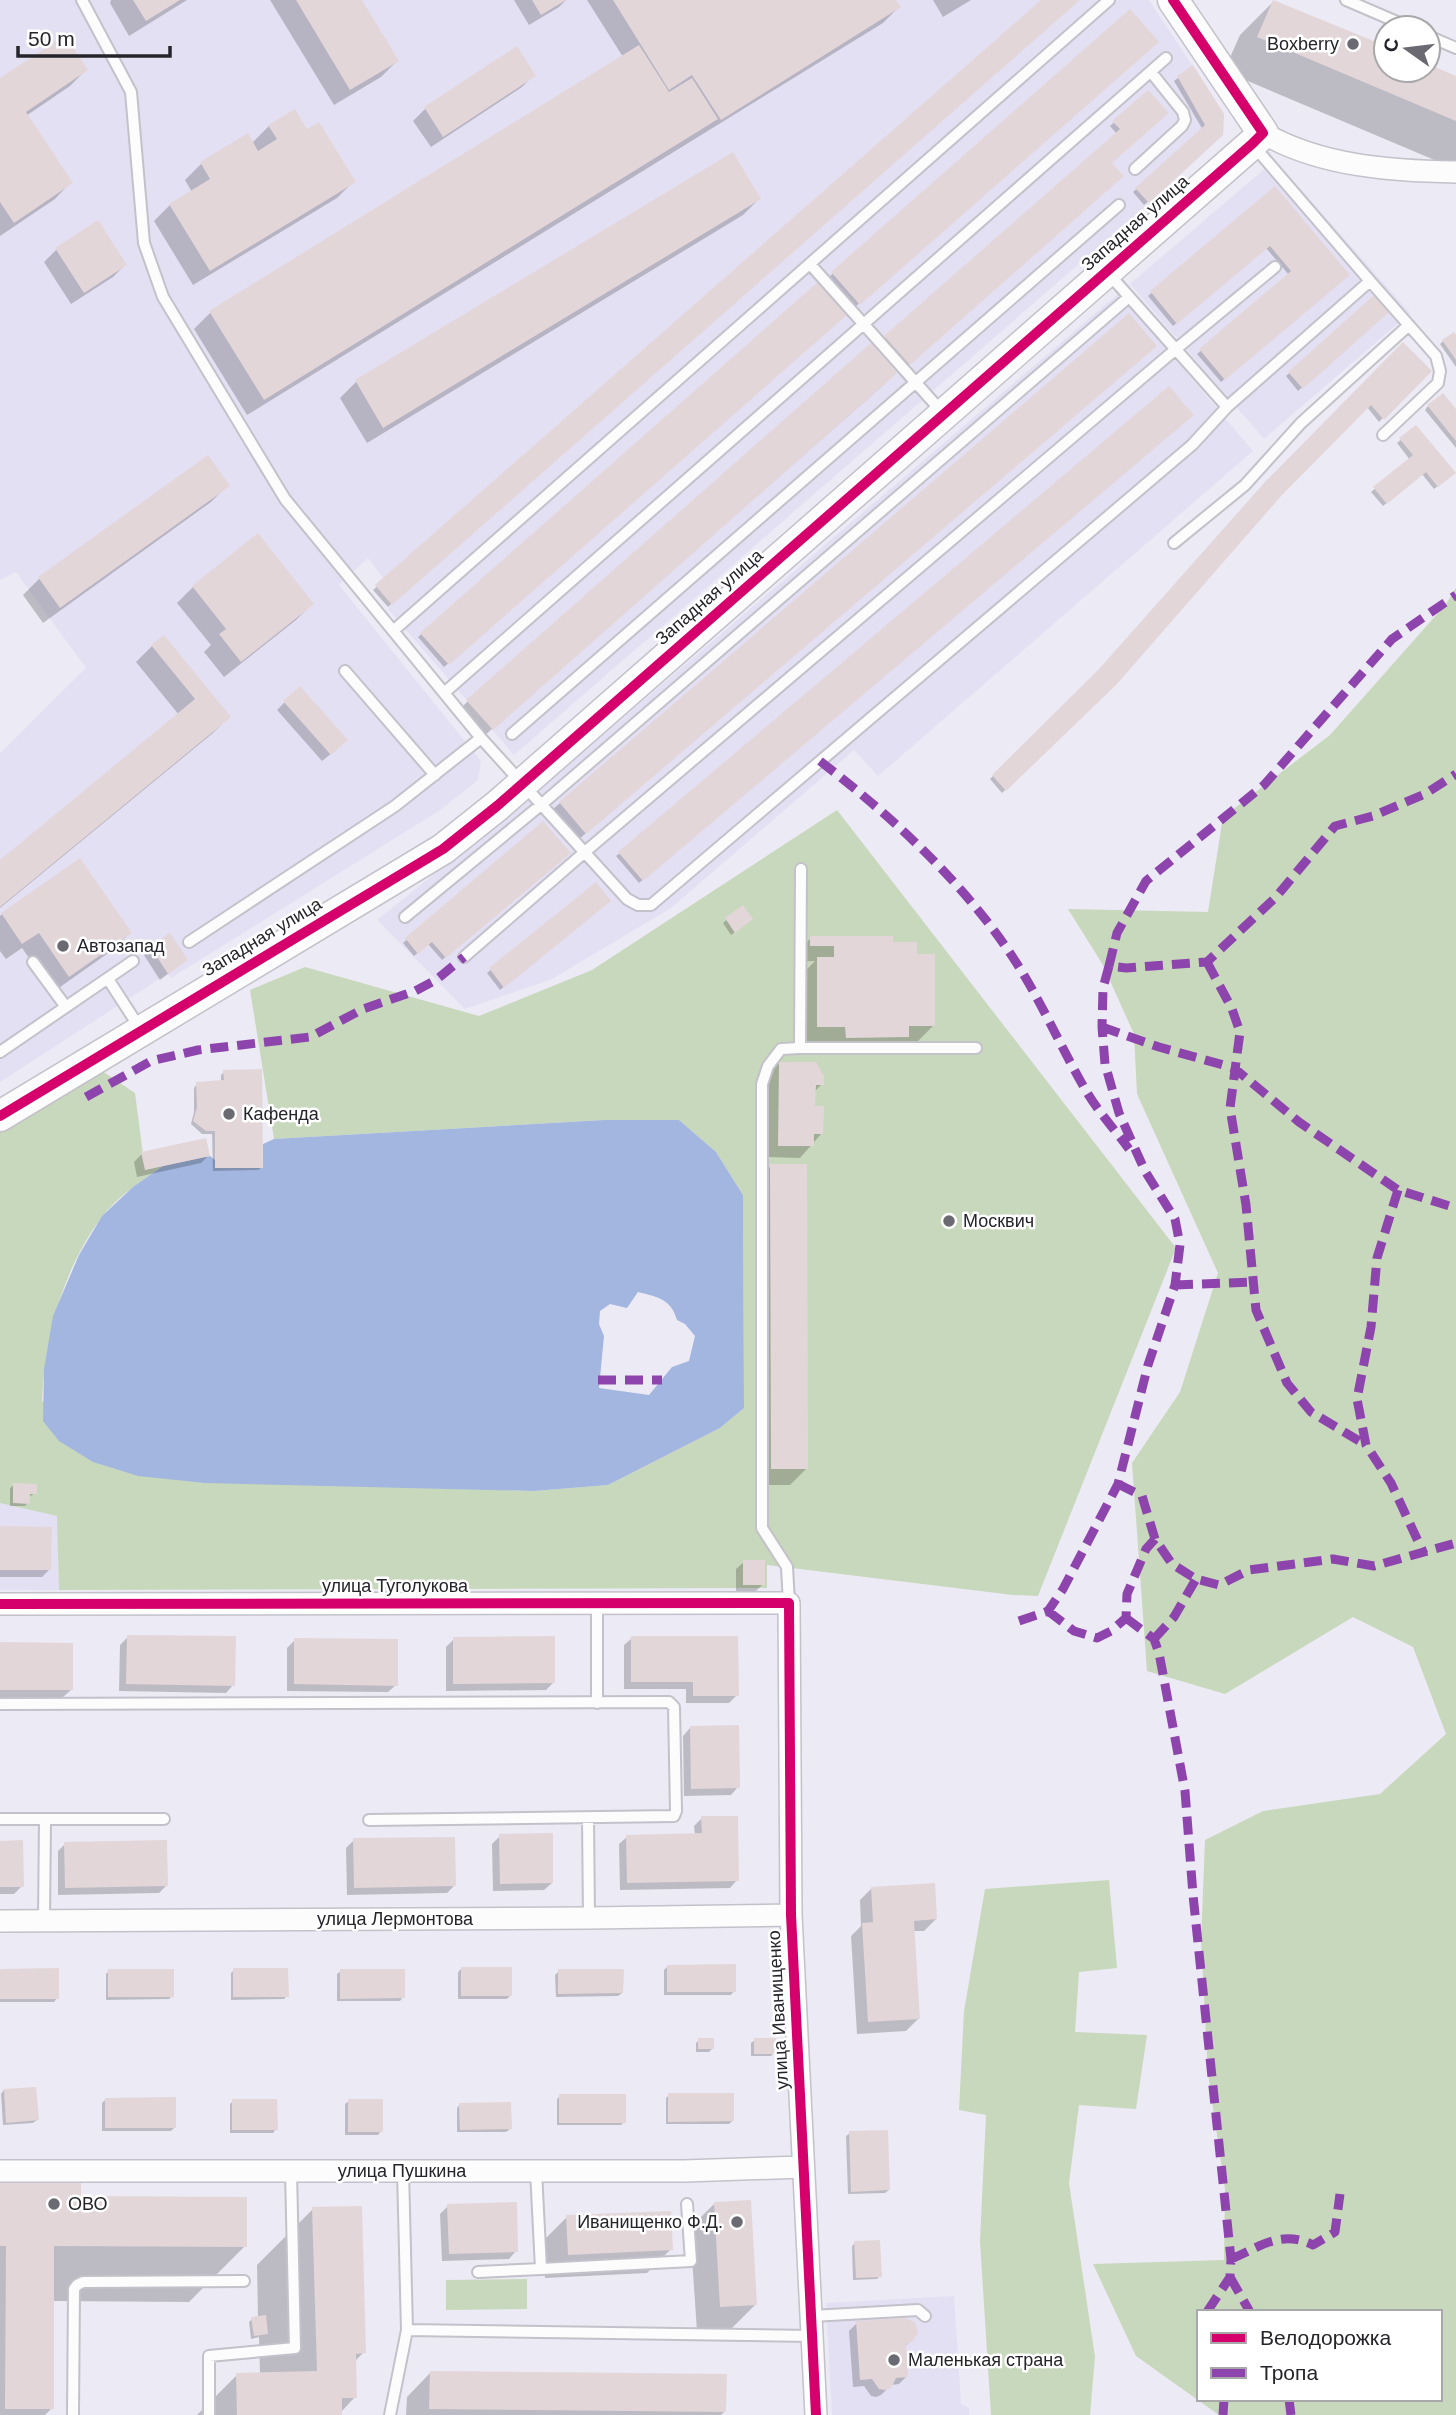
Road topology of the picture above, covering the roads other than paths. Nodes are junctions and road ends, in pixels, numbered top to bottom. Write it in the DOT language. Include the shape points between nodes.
graph roads {
  1 [pos="82,0"];
  2 [pos="1109,0"];
  3 [pos="1173,0"];
  4 [pos="1346,0"];
  5 [pos="1378,14"];
  6 [pos="1166,58"];
  7 [pos="1151,72"];
  8 [pos="1258,138"];
  9 [pos="1135,169"];
  10 [pos="1456,172"];
  11 [pos="1119,205"];
  12 [pos="810,264"];
  13 [pos="1275,267"];
  14 [pos="1107,271"];
  15 [pos="1370,281"];
  16 [pos="1129,297"];
  17 [pos="864,325"];
  18 [pos="1409,325"];
  19 [pos="1176,349"];
  20 [pos="915,383"];
  21 [pos="1227,407"];
  22 [pos="943,414"];
  23 [pos="1383,435"];
  24 [pos="1174,543"];
  25 [pos="393,632"];
  26 [pos="345,671"];
  27 [pos="444,693"];
  28 [pos="512,734"];
  29 [pos="481,738"];
  30 [pos="435,775"];
  31 [pos="532,794"];
  32 [pos="586,851"];
  33 [pos="801,869"];
  34 [pos="405,917"];
  35 [pos="189,942"];
  36 [pos="464,957"];
  37 [pos="133,961"];
  38 [pos="33,962"];
  39 [pos="108,979"];
  40 [pos="66,1007"];
  41 [pos="141,1030"];
  42 [pos="800,1048"];
  43 [pos="975,1048"];
  44 [pos="0,1052"];
  45 [pos="0,1116"];
  46 [pos="597,1603"];
  47 [pos="789,1603"];
  48 [pos="0,1604"];
  49 [pos="597,1703"];
  50 [pos="0,1704"];
  51 [pos="588,1818"];
  52 [pos="0,1819"];
  53 [pos="45,1819"];
  54 [pos="164,1819"];
  55 [pos="369,1820"];
  56 [pos="791,1915"];
  57 [pos="589,1919"];
  58 [pos="44,1920"];
  59 [pos="0,1921"];
  60 [pos="803,2167"];
  61 [pos="0,2171"];
  62 [pos="290,2171"];
  63 [pos="403,2171"];
  64 [pos="536,2171"];
  65 [pos="687,2204"];
  66 [pos="541,2269"];
  67 [pos="478,2272"];
  68 [pos="244,2281"];
  69 [pos="925,2316"];
  70 [pos="813,2326"];
  71 [pos="407,2330"];
  72 [pos="73,2415"];
  73 [pos="209,2415"];
  74 [pos="390,2415"];
  75 [pos="816,2415"];
  1 -- 25 [label="lane" via="131,92 144,243 163,296 285,499"];
  2 -- 12 [label="lane"];
  3 -- 8 [label="street"];
  4 -- 5 [label="lane"];
  6 -- 7 [label="lane"];
  7 -- 9 [label="lane" via="1185,120"];
  7 -- 17 [label="lane"];
  8 -- 10 [label="street" via="1353,163"];
  8 -- 14 [label="street, Западная улица"];
  8 -- 15 [label="lane"];
  11 -- 20 [label="lane"];
  12 -- 17 [label="lane"];
  12 -- 25 [label="lane"];
  13 -- 19 [label="lane"];
  14 -- 16 [label="lane"];
  14 -- 22 [label="street, Западная улица"];
  15 -- 18 [label="lane"];
  15 -- 21 [label="lane"];
  16 -- 19 [label="lane"];
  16 -- 31 [label="lane"];
  17 -- 20 [label="lane"];
  17 -- 27 [label="lane"];
  18 -- 23 [label="lane" via="1436,356 1438,383"];
  18 -- 24 [label="lane" via="1301,423 1245,485"];
  19 -- 21 [label="lane"];
  19 -- 32 [label="lane"];
  20 -- 22 [label="lane"];
  20 -- 28 [label="lane"];
  21 -- 32 [label="lane" via="1192,445 651,905 627,899"];
  22 -- 31 [label="street, Западная улица"];
  25 -- 27 [label="lane"];
  26 -- 30 [label="lane"];
  27 -- 29 [label="lane"];
  29 -- 30 [label="lane"];
  29 -- 31 [label="lane"];
  30 -- 35 [label="lane"];
  31 -- 32 [label="lane"];
  31 -- 34 [label="lane"];
  31 -- 41 [label="street, Западная улица"];
  32 -- 36 [label="lane"];
  33 -- 42 [label="lane"];
  37 -- 39 [label="lane"];
  38 -- 40 [label="lane"];
  39 -- 40 [label="lane"];
  39 -- 41 [label="lane"];
  40 -- 44 [label="lane"];
  41 -- 45 [label="street, Западная улица"];
  42 -- 43 [label="lane"];
  42 -- 47 [label="lane" via="781,1049 762,1084 762,1528 787,1567"];
  46 -- 47 [label="street, улица Туголукова"];
  46 -- 48 [label="street, улица Туголукова"];
  46 -- 49 [label="lane"];
  47 -- 56 [label="street, улица Иванищенко"];
  49 -- 50 [label="lane"];
  49 -- 51 [label="lane" via="672,1703 676,1811 670,1818"];
  51 -- 55 [label="lane"];
  51 -- 57 [label="lane"];
  52 -- 53 [label="lane"];
  53 -- 54 [label="lane"];
  53 -- 58 [label="lane"];
  56 -- 57 [label="street, улица Лермонтова"];
  56 -- 60 [label="street, улица Иванищенко"];
  57 -- 58 [label="street, улица Лермонтова"];
  58 -- 59 [label="street, улица Лермонтова"];
  60 -- 64 [label="street, улица Пушкина"];
  60 -- 70 [label="street, улица Иванищенко"];
  61 -- 62 [label="street, улица Пушкина"];
  62 -- 63 [label="street, улица Пушкина"];
  62 -- 73 [label="lane" via="295,2348 209,2356"];
  63 -- 64 [label="street, улица Пушкина"];
  63 -- 71 [label="lane"];
  64 -- 66 [label="lane"];
  65 -- 66 [label="lane" via="691,2261"];
  66 -- 67 [label="lane"];
  68 -- 72 [label="lane" via="76,2285"];
  69 -- 70 [label="lane" via="918,2310"];
  70 -- 71 [label="lane"];
  70 -- 75 [label="street, улица Иванищенко"];
  71 -- 74 [label="lane"];
}
